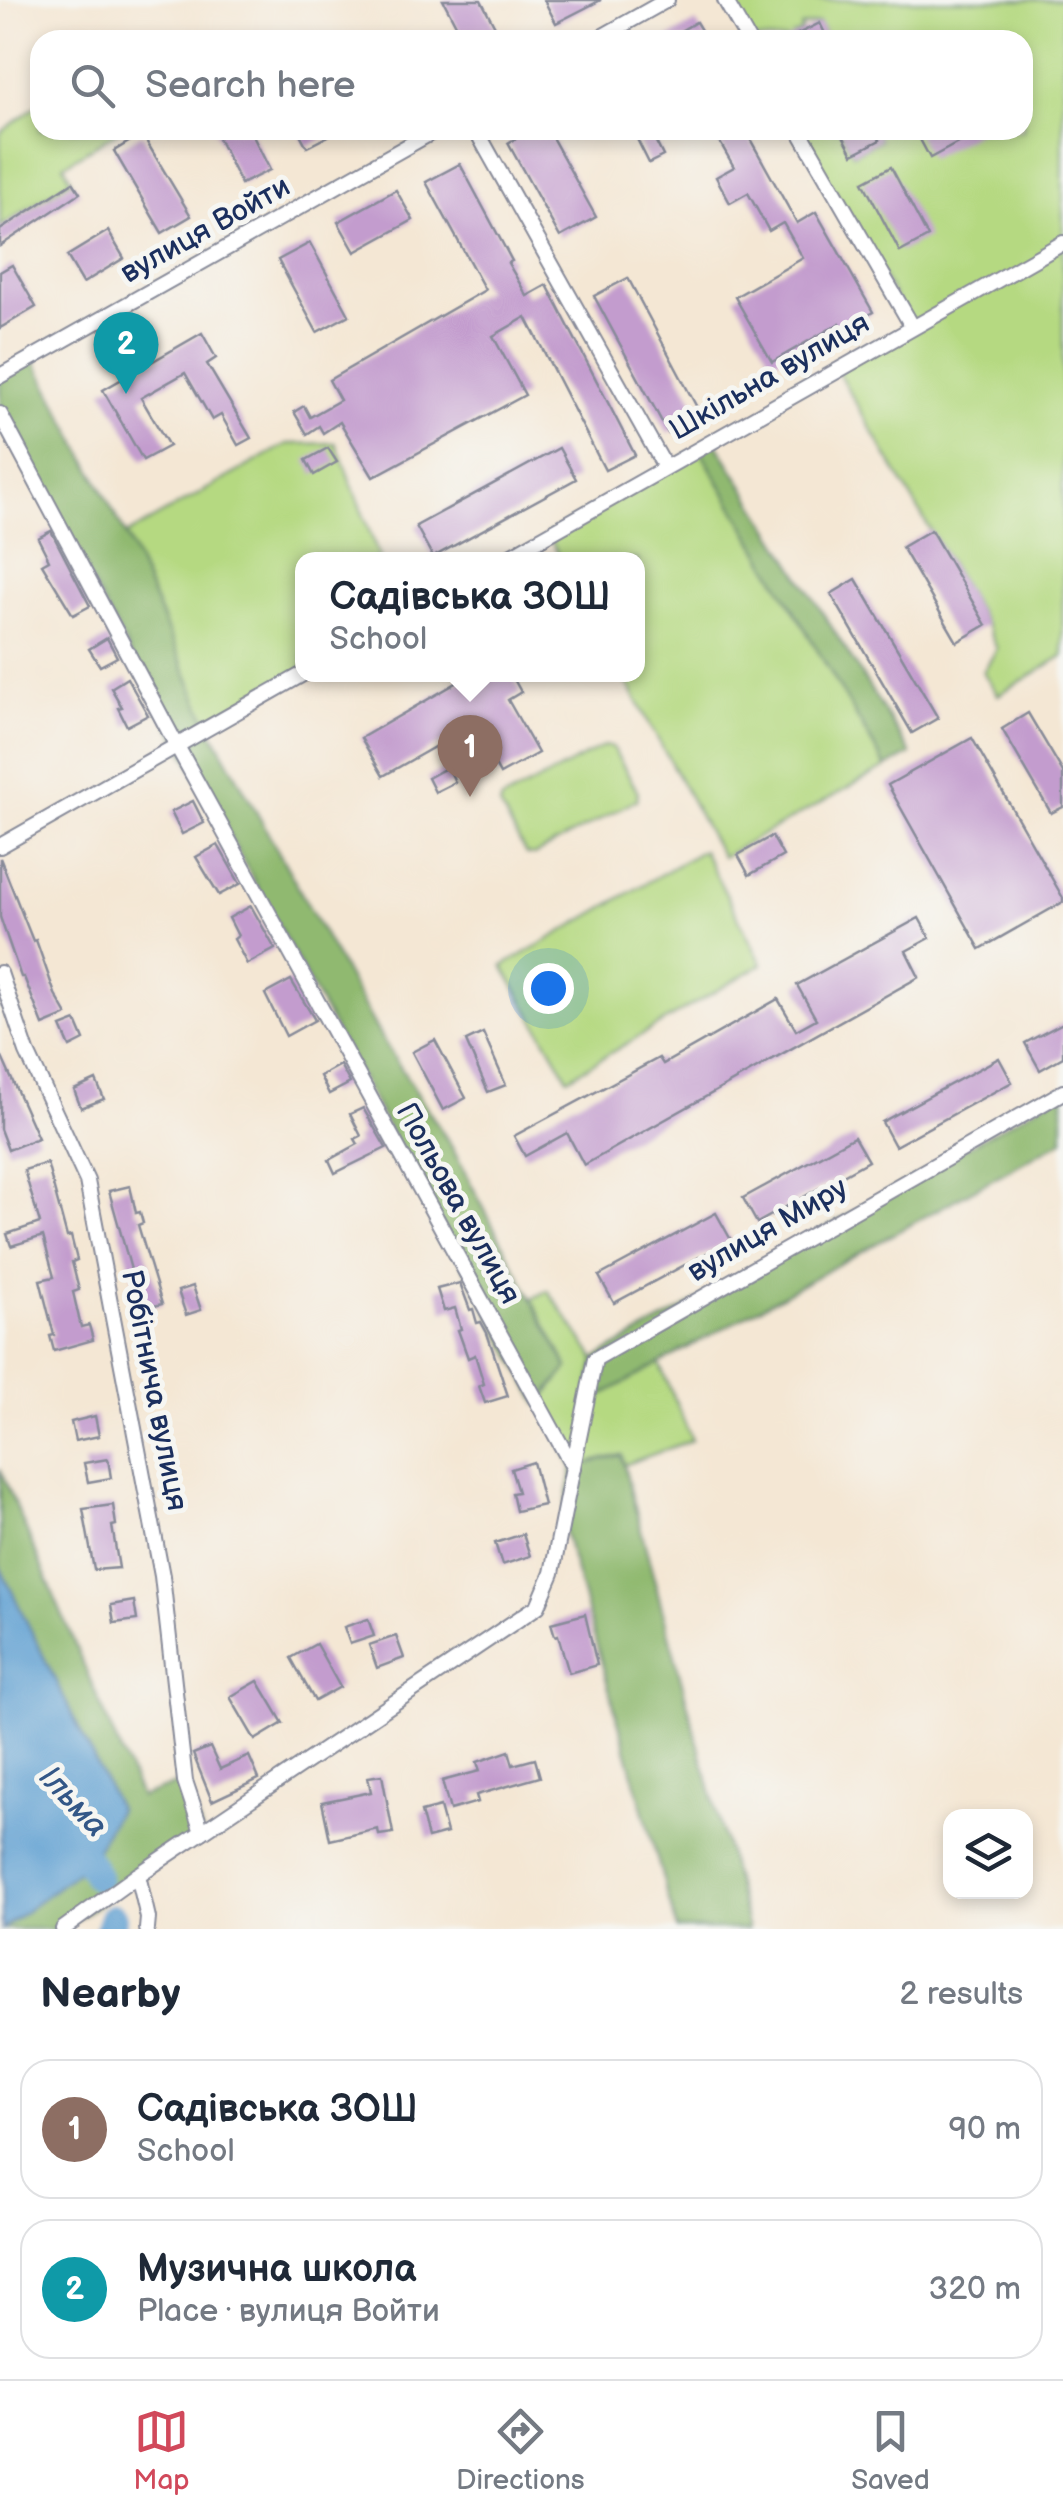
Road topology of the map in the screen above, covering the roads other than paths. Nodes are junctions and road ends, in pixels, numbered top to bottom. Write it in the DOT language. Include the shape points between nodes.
graph roads {
  1 [pos="666,0"];
  2 [pos="725,0"];
  3 [pos="614,30"];
  4 [pos="742,30"];
  5 [pos="418,140"];
  6 [pos="482,140"];
  7 [pos="805,140"];
  8 [pos="1063,244"];
  9 [pos="912,326"];
  10 [pos="0,376"];
  11 [pos="0,414"];
  12 [pos="665,467"];
  13 [pos="517,552"];
  14 [pos="295,679"];
  15 [pos="177,746"];
  16 [pos="0,846"];
  17 [pos="0,973"];
  18 [pos="1063,1092"];
  19 [pos="573,1467"];
  20 [pos="202,1832"];
  21 [pos="138,1874"];
  22 [pos="63,1929"];
  23 [pos="147,1929"];
  1 -- 3 [label="street"];
  2 -- 4 [label="street"];
  5 -- 10 [label="street, вулиця Войти"];
  6 -- 12 [label="street"];
  7 -- 9 [label="street"];
  8 -- 9 [label="street, Шкільна вулиця"];
  9 -- 12 [label="street, Шкільна вулиця"];
  11 -- 15 [label="street, Польова вулиця"];
  12 -- 13 [label="street, Шкільна вулиця"];
  14 -- 15 [label="street"];
  15 -- 16 [label="street"];
  15 -- 19 [label="street, Польова вулиця"];
  17 -- 20 [label="street, Робітнича вулиця" via="27,1052 87,1181 162,1576 184,1781"];
  18 -- 19 [label="street, вулиця Миру" via="595,1359"];
  19 -- 20 [label="street" via="552,1573 538,1606"];
  20 -- 21 [label="street"];
  21 -- 22 [label="street"];
  21 -- 23 [label="street"];
}
